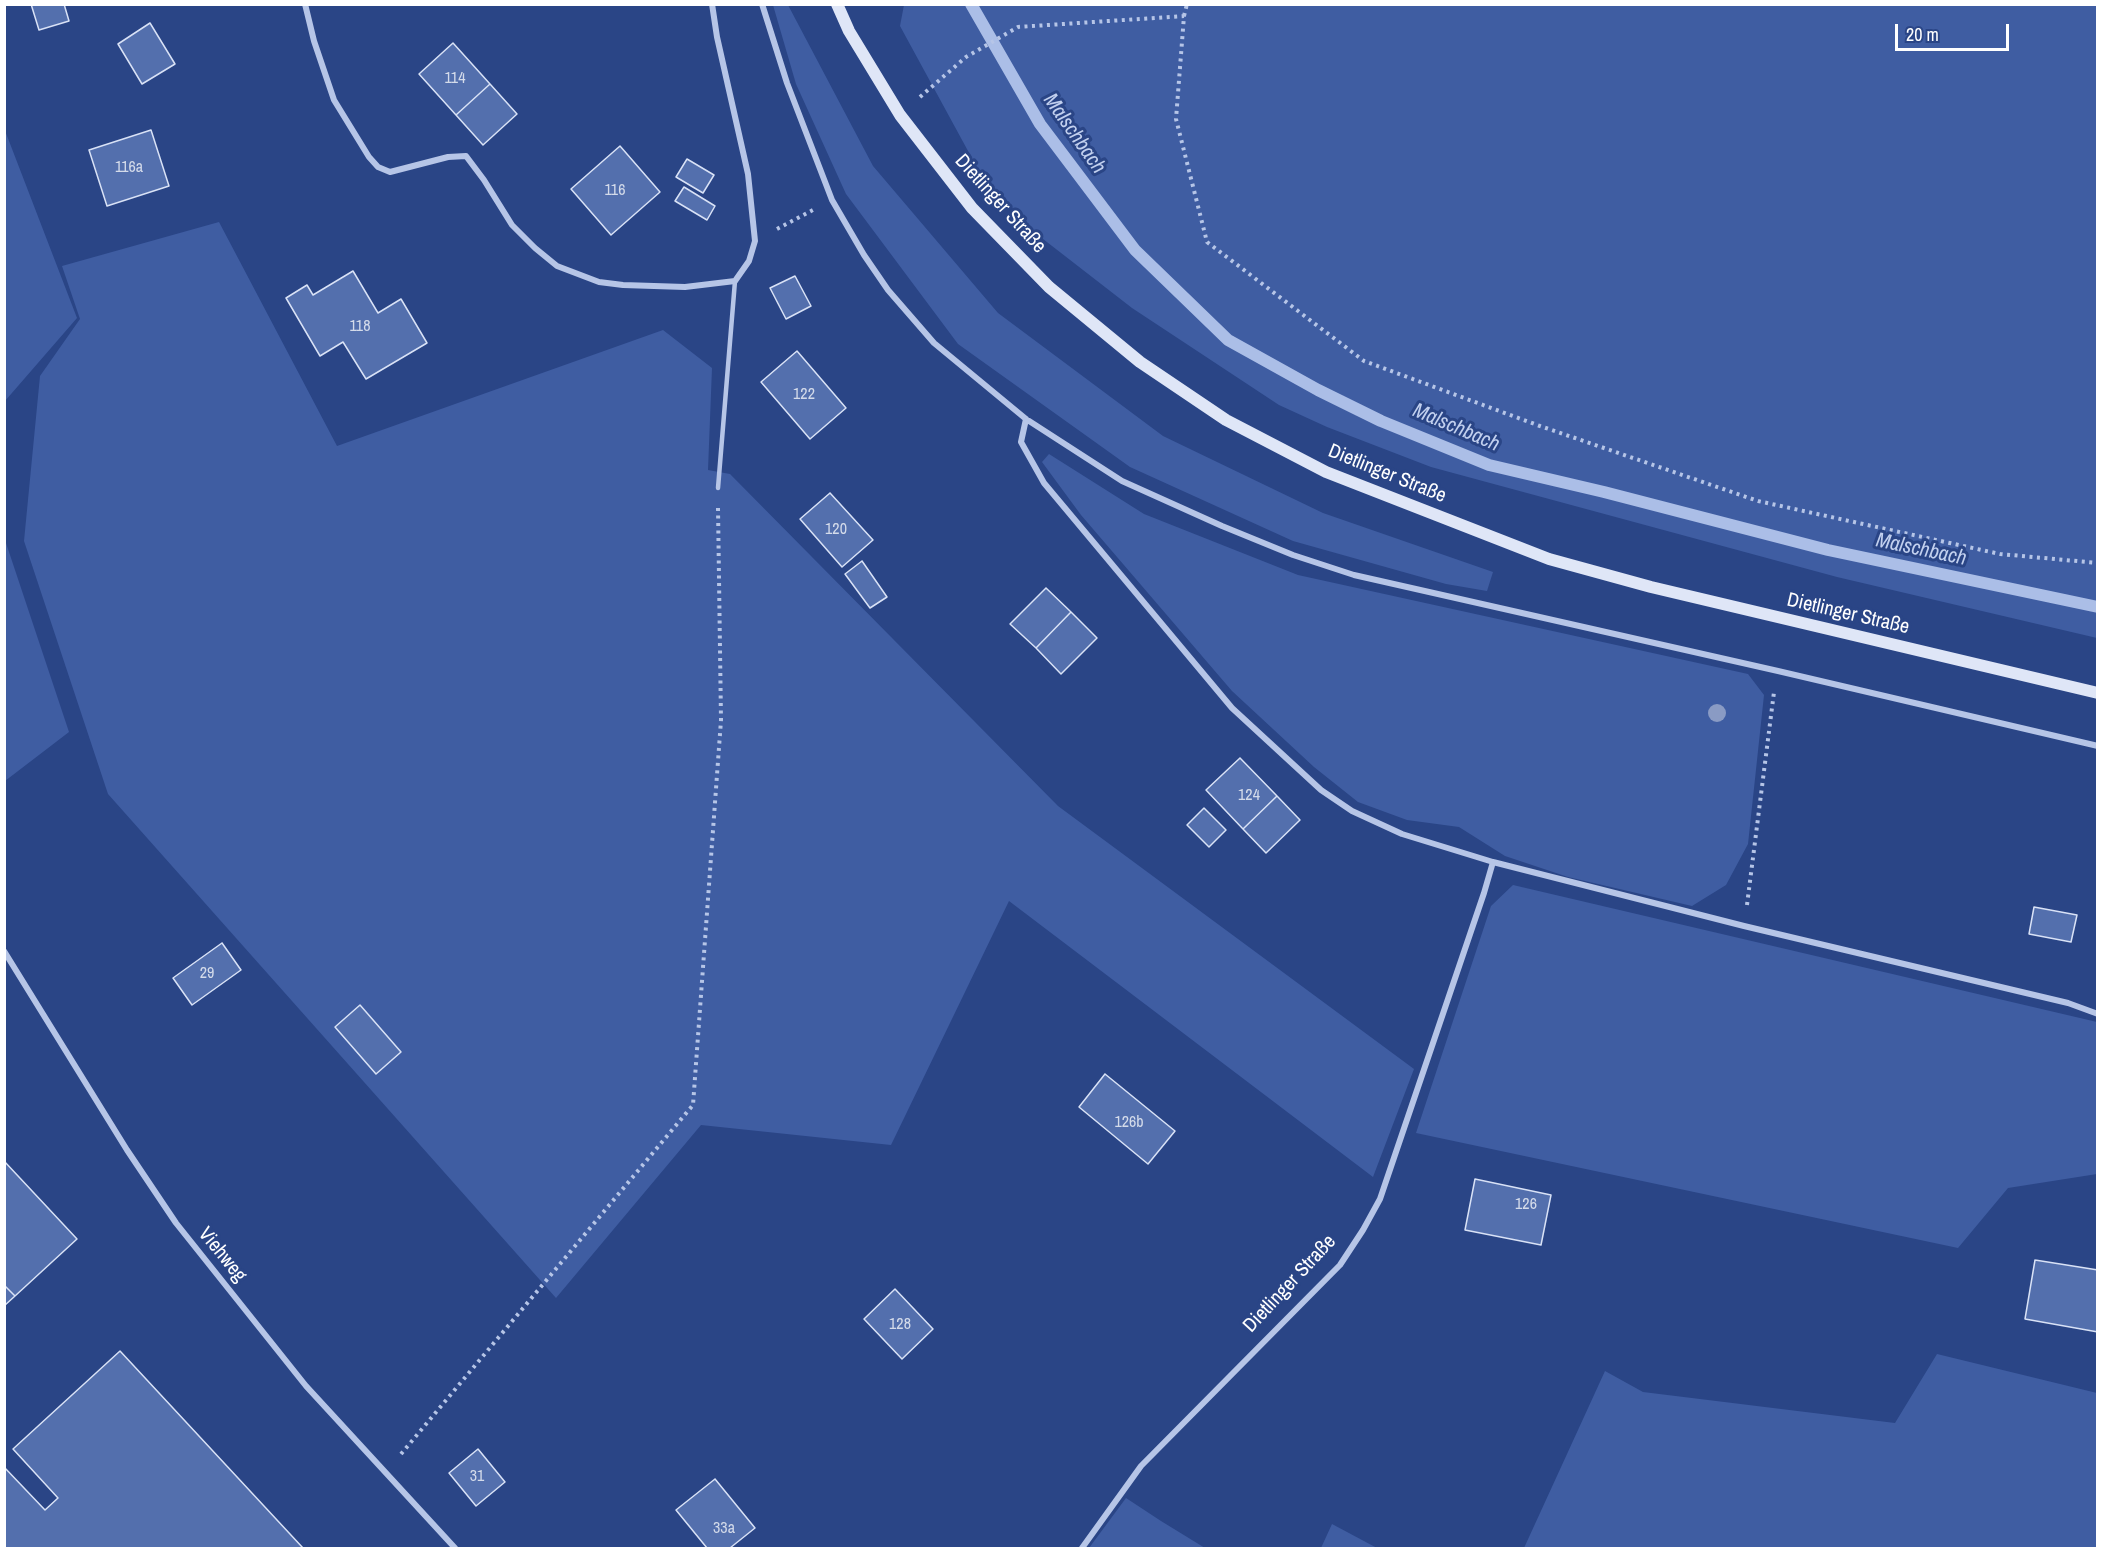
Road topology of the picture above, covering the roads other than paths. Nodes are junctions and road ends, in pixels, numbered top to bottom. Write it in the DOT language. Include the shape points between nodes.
graph roads {
  1 [pos="305,4"];
  2 [pos="712,4"];
  3 [pos="762,4"];
  4 [pos="837,4"];
  5 [pos="735,281"];
  6 [pos="1026,419"];
  7 [pos="718,488"];
  8 [pos="2097,693"];
  9 [pos="2097,746"];
  10 [pos="1493,862"];
  11 [pos="4,951"];
  12 [pos="2097,1014"];
  13 [pos="455,1548"];
  14 [pos="1082,1548"];
  1 -- 5 [label="street" via="334,100 378,167 390,172 466,156 512,225 535,248 557,266 599,282 685,287"];
  2 -- 5 [label="street" via="748,174 755,241 749,261"];
  3 -- 6 [label="street" via="787,83 832,200 864,255 888,290 934,343"];
  4 -- 8 [label="main road, Dietlinger Straße" via="900,115 972,208 1049,287 1140,362 1226,420 1326,472 1549,559 1651,588"];
  5 -- 7 [label="lane"];
  6 -- 9 [label="street" via="1122,481 1293,555 1354,575"];
  6 -- 10 [label="street" via="1021,442 1044,483 1232,708 1284,758 1352,812 1402,834"];
  10 -- 12 [label="street" via="2068,1003"];
  10 -- 14 [label="street, Dietlinger Straße" via="1380,1199 1363,1230 1340,1266 1141,1466"];
  11 -- 13 [label="street, Viehweg" via="176,1223 306,1386"];
}
